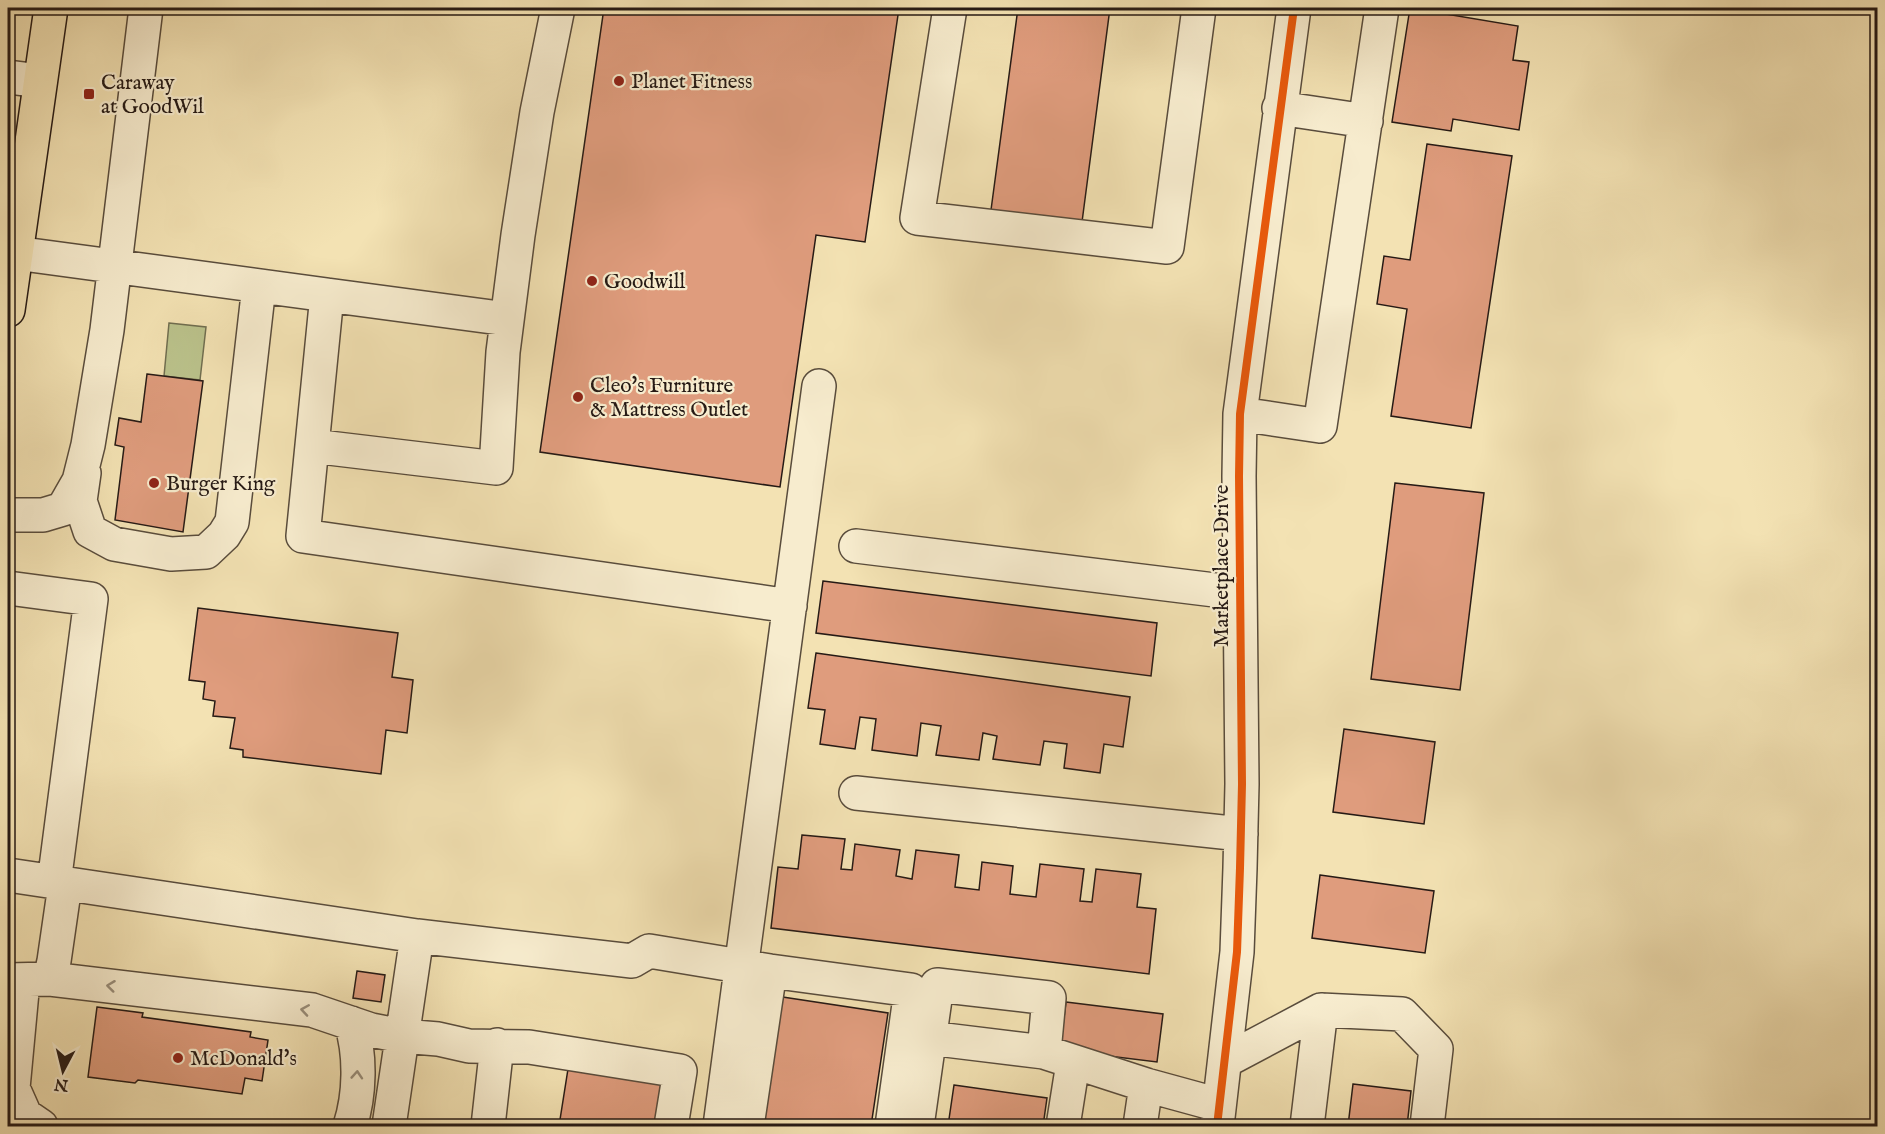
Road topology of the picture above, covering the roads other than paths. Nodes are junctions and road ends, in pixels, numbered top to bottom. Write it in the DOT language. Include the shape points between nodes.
graph roads {
  1 [pos="51,8"];
  2 [pos="146,8"];
  3 [pos="558,8"];
  4 [pos="950,8"];
  5 [pos="1199,8"];
  6 [pos="1294,8"];
  7 [pos="1382,8"];
  8 [pos="8,77"];
  9 [pos="40,81"];
  10 [pos="1279,108"];
  11 [pos="1366,121"];
  12 [pos="12,252"];
  13 [pos="115,266"];
  14 [pos="259,286"];
  15 [pos="327,296"];
  16 [pos="8,310"];
  17 [pos="507,319"];
  18 [pos="819,386"];
  19 [pos="1240,414"];
  20 [pos="88,445"];
  21 [pos="312,446"];
  22 [pos="8,514"];
  23 [pos="856,546"];
  24 [pos="8,588"];
  25 [pos="1239,593"];
  26 [pos="790,606"];
  27 [pos="856,793"];
  28 [pos="1241,834"];
  29 [pos="8,875"];
  30 [pos="59,884"];
  31 [pos="417,936"];
  32 [pos="756,968"];
  33 [pos="27,980"];
  34 [pos="1322,1010"];
  35 [pos="351,1023"];
  36 [pos="402,1036"];
  37 [pos="929,1038"];
  38 [pos="497,1045"];
  39 [pos="1058,1058"];
  40 [pos="1225,1061"];
  41 [pos="1146,1085"];
  42 [pos="1218,1116"];
  43 [pos="41,1126"];
  44 [pos="350,1126"];
  45 [pos="389,1126"];
  46 [pos="488,1126"];
  47 [pos="671,1126"];
  48 [pos="720,1126"];
  49 [pos="747,1126"];
  50 [pos="892,1126"];
  51 [pos="917,1126"];
  52 [pos="1063,1126"];
  53 [pos="1140,1126"];
  54 [pos="1307,1126"];
  55 [pos="1428,1126"];
  1 -- 9 [label="main road"];
  2 -- 13 [label="street"];
  3 -- 17 [label="street" via="537,112"];
  4 -- 5 [label="street" via="917,218 1167,247"];
  6 -- 10 [label="street, Marketplace Drive"];
  7 -- 11 [label="street"];
  8 -- 9 [label="street"];
  9 -- 12 [label="main road"];
  10 -- 11 [label="street"];
  10 -- 19 [label="street, Marketplace Drive"];
  11 -- 19 [label="street" via="1320,426"];
  12 -- 13 [label="street"];
  12 -- 16 [label="main road"];
  13 -- 14 [label="street"];
  13 -- 20 [label="street"];
  14 -- 15 [label="street"];
  14 -- 20 [label="street" via="232,522 206,552 171,554 114,544 90,531 80,501"];
  15 -- 17 [label="street"];
  15 -- 21 [label="street"];
  17 -- 21 [label="street" via="496,468"];
  18 -- 26 [label="street"];
  19 -- 25 [label="street, Marketplace Drive"];
  20 -- 22 [label="street" via="79,481 63,508 42,515"];
  21 -- 26 [label="street" via="303,536"];
  23 -- 25 [label="street"];
  24 -- 30 [label="street" via="91,599"];
  25 -- 28 [label="street, Marketplace Drive"];
  26 -- 32 [label="street"];
  27 -- 28 [label="street"];
  28 -- 40 [label="street, Marketplace Drive" via="1237,952"];
  29 -- 30 [label="street"];
  30 -- 31 [label="street"];
  30 -- 33 [label="street" via="54,961"];
  31 -- 32 [label="street" via="632,961 649,951"];
  31 -- 36 [label="street"];
  32 -- 48 [label="street"];
  32 -- 49 [label="street"];
  32 -- 50 [label="street" via="911,990"];
  35 -- 33 [label="street, one-way" via="312,1010"];
  33 -- 43 [label="street" via="13,1088 25,1115"];
  34 -- 40 [label="street"];
  34 -- 54 [label="street"];
  34 -- 55 [label="street" via="1402,1014 1436,1049"];
  35 -- 36 [label="street"];
  44 -- 35 [label="street, one-way" via="358,1068"];
  36 -- 38 [label="street" via="469,1046"];
  36 -- 45 [label="street"];
  37 -- 39 [label="street"];
  37 -- 39 [label="street" via="938,985 1049,998"];
  37 -- 51 [label="street"];
  38 -- 46 [label="street"];
  38 -- 47 [label="street" via="680,1071"];
  39 -- 41 [label="street"];
  39 -- 52 [label="street"];
  40 -- 42 [label="street, Marketplace Drive"];
  41 -- 42 [label="street"];
  41 -- 53 [label="street"];
}
